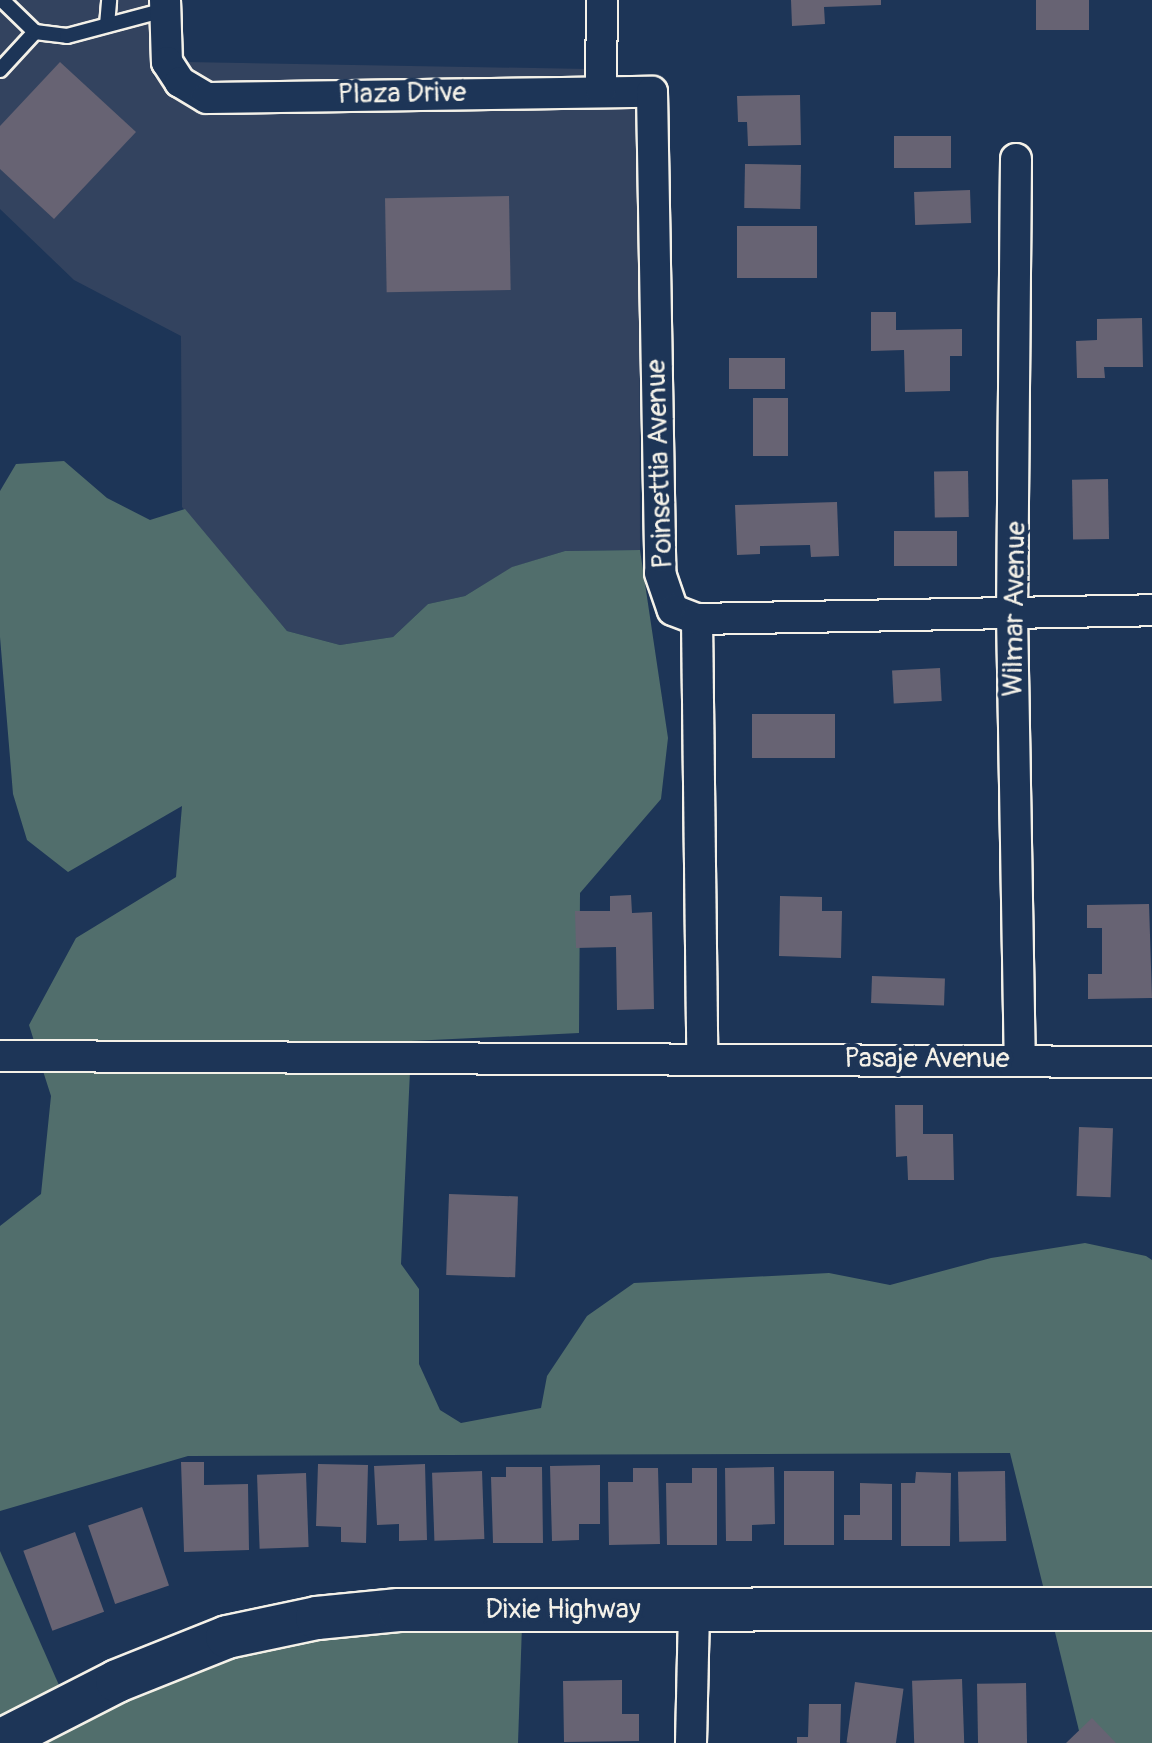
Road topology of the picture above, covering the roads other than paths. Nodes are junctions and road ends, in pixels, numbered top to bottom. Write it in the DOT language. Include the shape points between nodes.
graph roads {
  1 [pos="2,0"];
  2 [pos="109,0"];
  3 [pos="602,0"];
  4 [pos="165,5"];
  5 [pos="107,25"];
  6 [pos="35,32"];
  7 [pos="0,70"];
  8 [pos="601,90"];
  9 [pos="652,92"];
  10 [pos="1016,159"];
  11 [pos="1152,610"];
  12 [pos="1012,613"];
  13 [pos="697,619"];
  14 [pos="0,1056"];
  15 [pos="702,1058"];
  16 [pos="1020,1059"];
  17 [pos="1152,1062"];
  18 [pos="694,1609"];
  19 [pos="1152,1609"];
  20 [pos="0,1741"];
  21 [pos="691,1743"];
  1 -- 6 [label="lane"];
  2 -- 5 [label="lane"];
  3 -- 8 [label="street"];
  4 -- 5 [label="lane"];
  4 -- 8 [label="street, Plaza Drive" via="167,62 180,82 207,98"];
  5 -- 6 [label="lane" via="67,36"];
  6 -- 7 [label="lane"];
  8 -- 9 [label="street, Plaza Drive"];
  9 -- 13 [label="street, Poinsettia Avenue" via="660,573 673,610"];
  10 -- 12 [label="street, Wilmar Avenue"];
  11 -- 12 [label="street"];
  12 -- 13 [label="street"];
  12 -- 16 [label="street, Wilmar Avenue"];
  13 -- 15 [label="street"];
  14 -- 15 [label="street, Pasaje Avenue"];
  15 -- 16 [label="street, Pasaje Avenue"];
  16 -- 17 [label="street, Pasaje Avenue"];
  18 -- 19 [label="street, Dixie Highway"];
  18 -- 20 [label="street, Dixie Highway" via="399,1610 317,1618 227,1637 117,1681"];
  18 -- 21 [label="street"];
}
